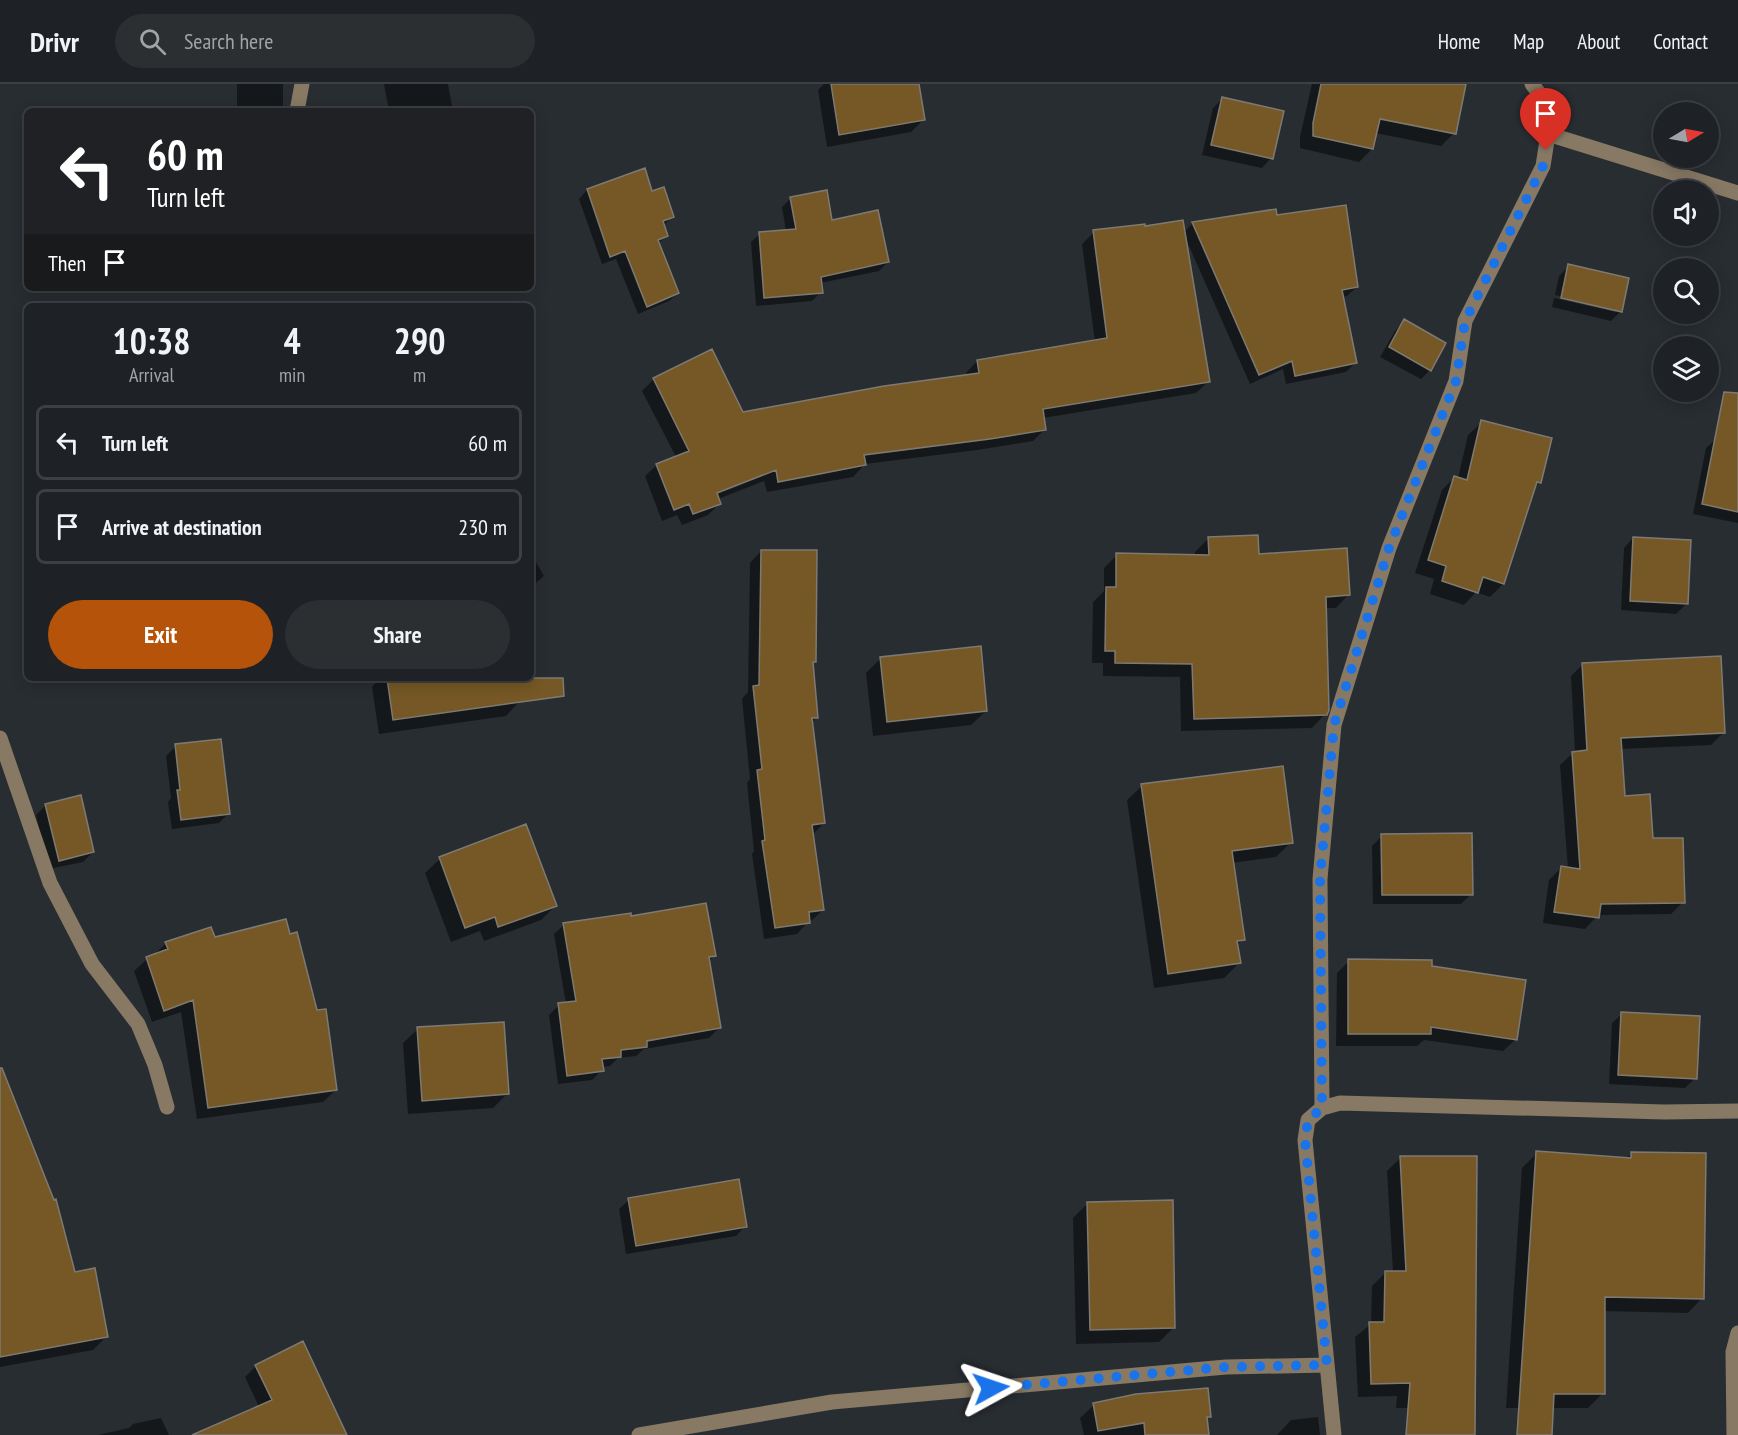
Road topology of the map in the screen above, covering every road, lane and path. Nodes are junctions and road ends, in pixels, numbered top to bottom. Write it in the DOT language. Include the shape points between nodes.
graph roads {
  1 [pos="302,84"];
  2 [pos="1532,84"];
  3 [pos="298,108"];
  4 [pos="1548,134"];
  5 [pos="1738,193"];
  6 [pos="0,738"];
  7 [pos="167,1107"];
  8 [pos="1322,1108"];
  9 [pos="1738,1111"];
  10 [pos="1738,1333"];
  11 [pos="1327,1365"];
  12 [pos="639,1435"];
  13 [pos="1334,1435"];
  14 [pos="1734,1435"];
  1 -- 3 [label="street"];
  2 -- 4 [label="street" via="1544,100"];
  4 -- 5 [label="street"];
  4 -- 8 [label="street" via="1543,166 1465,321 1456,381 1389,548 1334,725 1320,879"];
  6 -- 7 [label="street" via="50,883 92,964 138,1024"];
  8 -- 9 [label="street" via="1340,1103"];
  8 -- 11 [label="street" via="1308,1120 1305,1140"];
  10 -- 14 [label="street" via="1733,1352"];
  11 -- 12 [label="street" via="1226,1367 832,1402"];
  11 -- 13 [label="street"];
}
